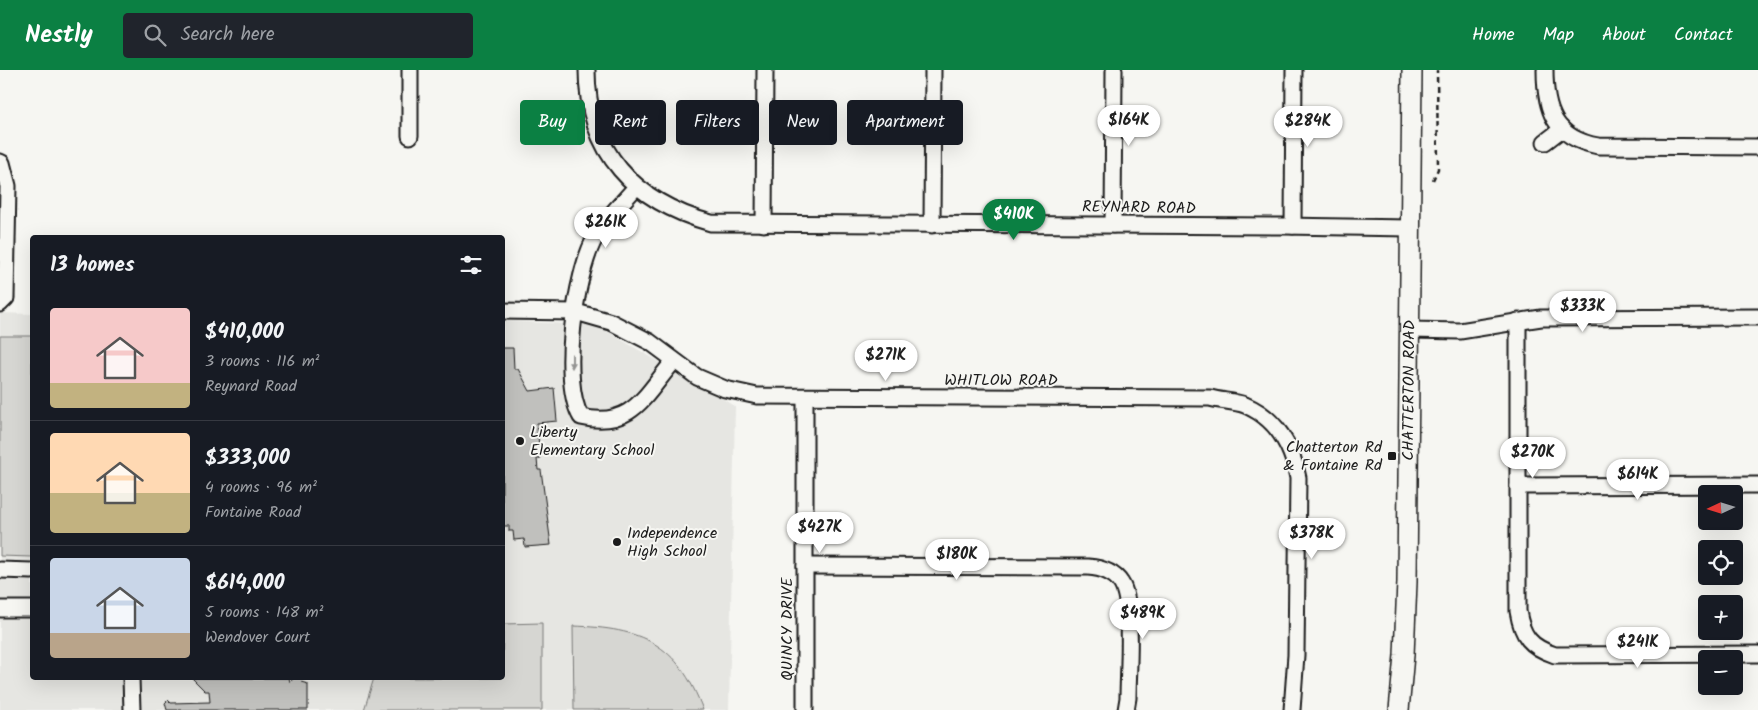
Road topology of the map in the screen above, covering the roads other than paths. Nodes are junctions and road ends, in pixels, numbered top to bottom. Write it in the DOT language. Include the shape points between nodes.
graph roads {
  1 [pos="410,70"];
  2 [pos="587,70"];
  3 [pos="765,70"];
  4 [pos="933,70"];
  5 [pos="1114,70"];
  6 [pos="1294,70"];
  7 [pos="1412,70"];
  8 [pos="1545,70"];
  9 [pos="1562,129"];
  10 [pos="410,136"];
  11 [pos="1545,142"];
  12 [pos="1758,147"];
  13 [pos="0,162"];
  14 [pos="636,187"];
  15 [pos="764,224"];
  16 [pos="932,225"];
  17 [pos="1113,225"];
  18 [pos="1293,226"];
  19 [pos="1410,228"];
  20 [pos="0,304"];
  21 [pos="505,311"];
  22 [pos="576,312"];
  23 [pos="1758,317"];
  24 [pos="1518,321"];
  25 [pos="1410,330"];
  26 [pos="674,361"];
  27 [pos="805,398"];
  28 [pos="1758,485"];
  29 [pos="1518,486"];
  30 [pos="805,566"];
  31 [pos="0,570"];
  32 [pos="30,570"];
  33 [pos="0,609"];
  34 [pos="30,609"];
  35 [pos="1758,654"];
  36 [pos="131,680"];
  37 [pos="132,710"];
  38 [pos="805,710"];
  39 [pos="1126,710"];
  40 [pos="1292,710"];
  41 [pos="1399,710"];
  1 -- 10 [label="street"];
  2 -- 14 [label="street, REYNARD ROAD" via="589,100 601,139 619,169"];
  3 -- 15 [label="street"];
  4 -- 16 [label="street"];
  5 -- 17 [label="street"];
  6 -- 18 [label="street"];
  7 -- 19 [label="main road, CHATTERTON ROAD"];
  8 -- 9 [label="street" via="1546,101"];
  9 -- 11 [label="street"];
  9 -- 12 [label="street" via="1581,142 1598,146"];
  13 -- 20 [label="street" via="8,186 6,298"];
  14 -- 15 [label="street, REYNARD ROAD" via="661,204 711,223"];
  14 -- 22 [label="street" via="595,236 584,263"];
  15 -- 16 [label="street, REYNARD ROAD"];
  16 -- 17 [label="street, REYNARD ROAD"];
  17 -- 18 [label="street, REYNARD ROAD"];
  18 -- 19 [label="street, REYNARD ROAD"];
  19 -- 25 [label="main road, CHATTERTON ROAD"];
  21 -- 22 [label="street, WHITLOW ROAD"];
  22 -- 26 [label="street, WHITLOW ROAD" via="611,322 650,342"];
  22 -- 26 [label="street, one-way" via="572,368 575,406 581,417 600,421 616,419 633,410"];
  23 -- 24 [label="street" via="1541,318"];
  24 -- 25 [label="street" via="1460,331"];
  24 -- 29 [label="street"];
  25 -- 41 [label="main road, CHATTERTON ROAD" via="1406,591"];
  26 -- 27 [label="street, WHITLOW ROAD" via="697,377 725,389 757,396"];
  27 -- 30 [label="street, QUINCY DRIVE"];
  27 -- 40 [label="street, WHITLOW ROAD" via="1210,398 1245,405 1274,425 1291,449 1298,478 1296,655"];
  28 -- 29 [label="street"];
  29 -- 35 [label="street" via="1518,611 1521,628 1542,650 1555,654"];
  30 -- 38 [label="street, QUINCY DRIVE"];
  30 -- 39 [label="street" via="1088,567 1103,570 1117,578 1125,591 1128,607"];
  31 -- 32 [label="street"];
  33 -- 34 [label="street"];
  36 -- 37 [label="street"];
}
